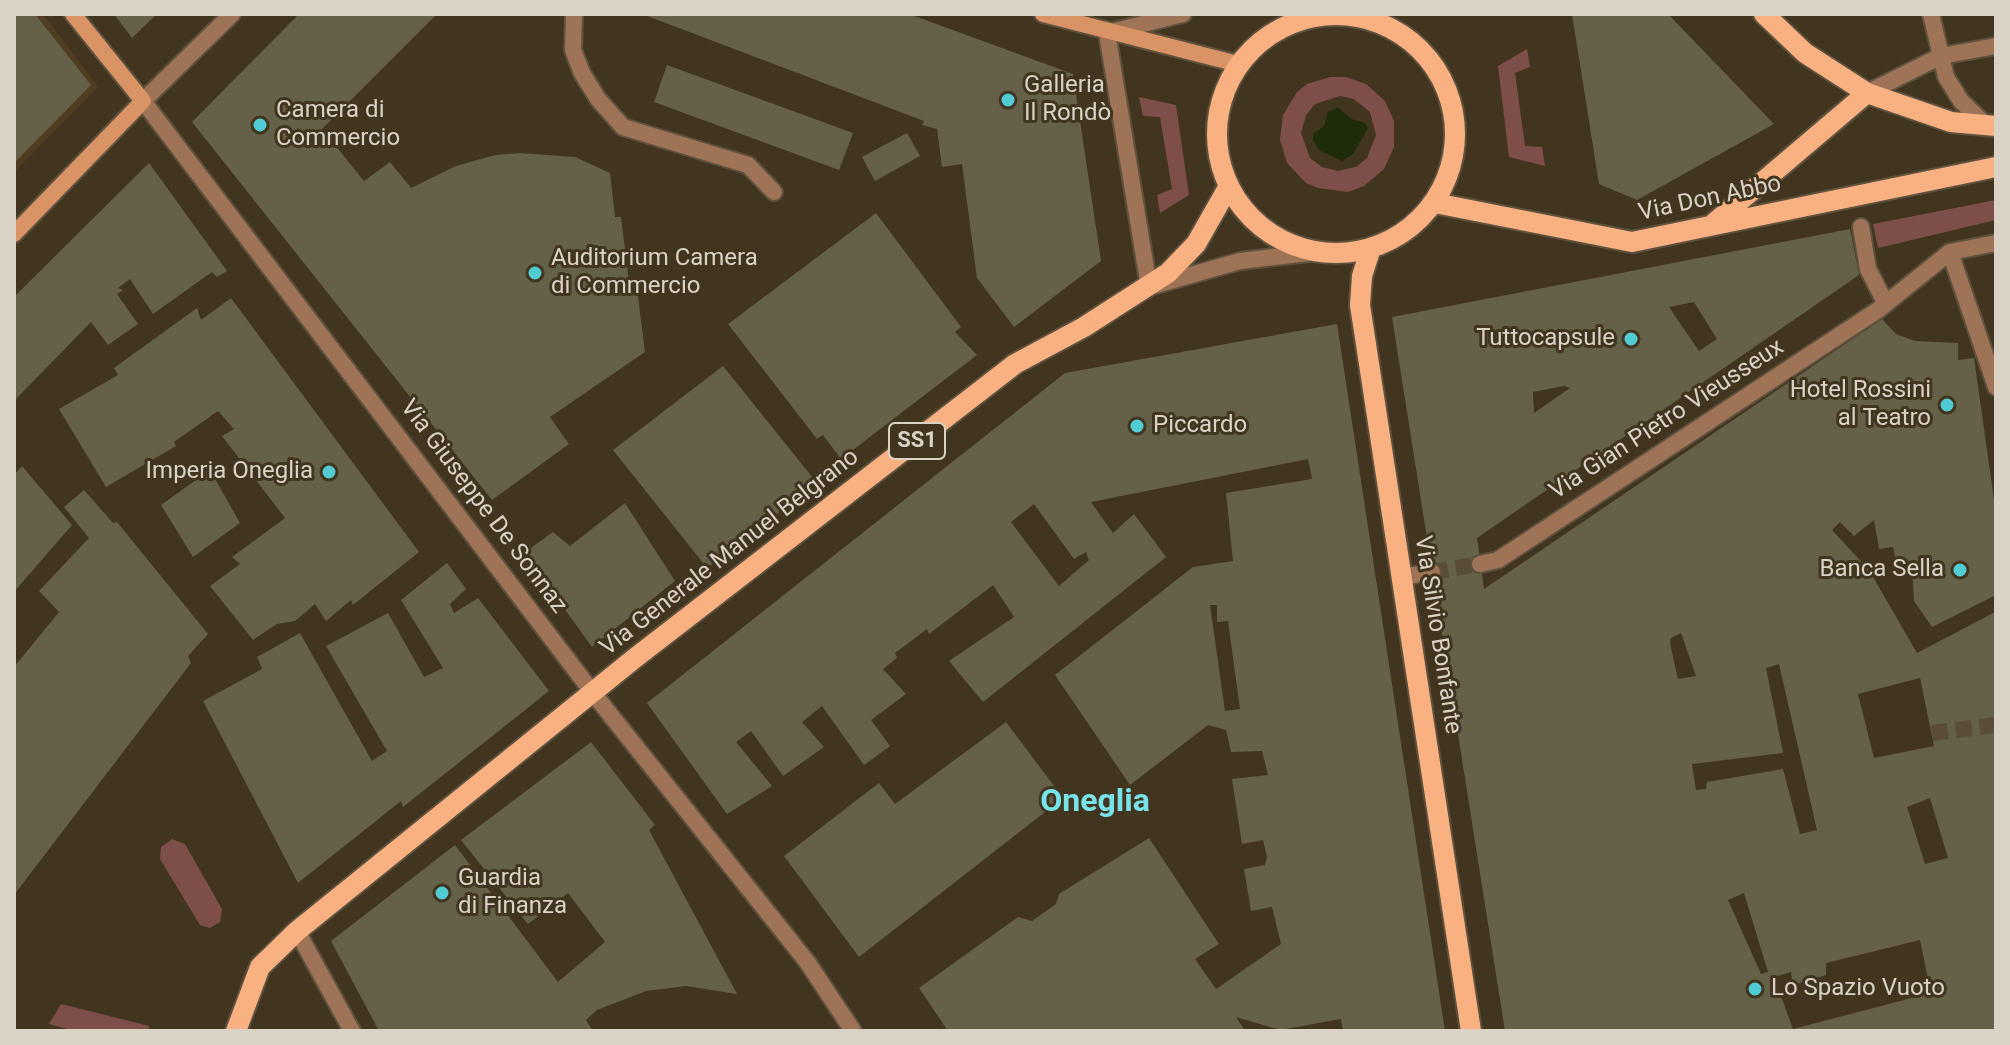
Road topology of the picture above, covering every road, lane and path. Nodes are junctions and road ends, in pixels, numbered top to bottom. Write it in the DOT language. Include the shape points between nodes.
graph roads {
  1 [pos="73,14"];
  2 [pos="232,14"];
  3 [pos="574,14"];
  4 [pos="1043,14"];
  5 [pos="1183,14"];
  6 [pos="1342,14"];
  7 [pos="1764,14"];
  8 [pos="1931,14"];
  9 [pos="1382,17"];
  10 [pos="1290,19"];
  11 [pos="1107,33"];
  12 [pos="1996,46"];
  13 [pos="1941,56"];
  14 [pos="1238,64"];
  15 [pos="1867,93"];
  16 [pos="143,101"];
  17 [pos="1992,126"];
  18 [pos="1996,167"];
  19 [pos="1229,186"];
  20 [pos="774,192"];
  21 [pos="1435,203"];
  22 [pos="1711,226"];
  23 [pos="1861,227"];
  24 [pos="14,234"];
  25 [pos="1996,243"];
  26 [pos="1371,248"];
  27 [pos="1317,252"];
  28 [pos="1950,252"];
  29 [pos="1149,287"];
  30 [pos="1882,307"];
  31 [pos="1996,387"];
  32 [pos="1480,564"];
  33 [pos="1432,572"];
  34 [pos="1402,577"];
  35 [pos="593,693"];
  36 [pos="297,931"];
  37 [pos="236,1031"];
  38 [pos="352,1031"];
  39 [pos="853,1031"];
  40 [pos="1471,1031"];
  1 -- 16 [label="main road, Via Giuseppe De Sonnaz"];
  2 -- 16 [label="street"];
  3 -- 20 [label="street" via="573,50 582,73 623,127 748,165"];
  4 -- 11 [label="main road"];
  5 -- 11 [label="street"];
  6 -- 9 [label="main road"];
  6 -- 10 [label="main road"];
  7 -- 15 [label="main road" via="1805,53"];
  8 -- 13 [label="street"];
  9 -- 21 [label="main road" via="1422,50 1450,97 1455,152"];
  10 -- 14 [label="main road"];
  11 -- 14 [label="main road"];
  11 -- 29 [label="street"];
  12 -- 13 [label="street"];
  13 -- 15 [label="street"];
  13 -- 17 [label="street" via="1961,101"];
  14 -- 19 [label="main road" via="1223,93 1217,124 1219,156"];
  15 -- 17 [label="main road" via="1951,122"];
  15 -- 22 [label="main road"];
  16 -- 24 [label="main road"];
  16 -- 35 [label="street, Via Giuseppe De Sonnaz"];
  18 -- 22 [label="main road, Via Don Abbo"];
  19 -- 27 [label="main road" via="1251,217 1281,240"];
  19 -- 29 [label="main road, Via Generale Manuel Belgrano / SS1" via="1196,244"];
  21 -- 22 [label="main road, Via Don Abbo" via="1632,242"];
  21 -- 26 [label="main road" via="1396,238"];
  23 -- 30 [label="street"];
  25 -- 28 [label="street"];
  26 -- 27 [label="main road"];
  26 -- 34 [label="main road, Via Silvio Bonfante" via="1360,305"];
  27 -- 29 [label="street" via="1240,261"];
  28 -- 30 [label="street, Via Gian Pietro Vieusseux"];
  28 -- 31 [label="street"];
  29 -- 35 [label="main road, Via Generale Manuel Belgrano / SS1" via="1015,364"];
  30 -- 32 [label="street, Via Gian Pietro Vieusseux" via="1810,362 1498,560"];
  33 -- 34 [label="street"];
  34 -- 40 [label="main road, Via Silvio Bonfante"];
  35 -- 36 [label="main road, Via Generale Manuel Belgrano / SS1"];
  35 -- 39 [label="street, Via Giuseppe De Sonnaz" via="808,963"];
  36 -- 37 [label="main road, Via Generale Manuel Belgrano / SS1" via="260,967"];
  36 -- 38 [label="street"];
}
